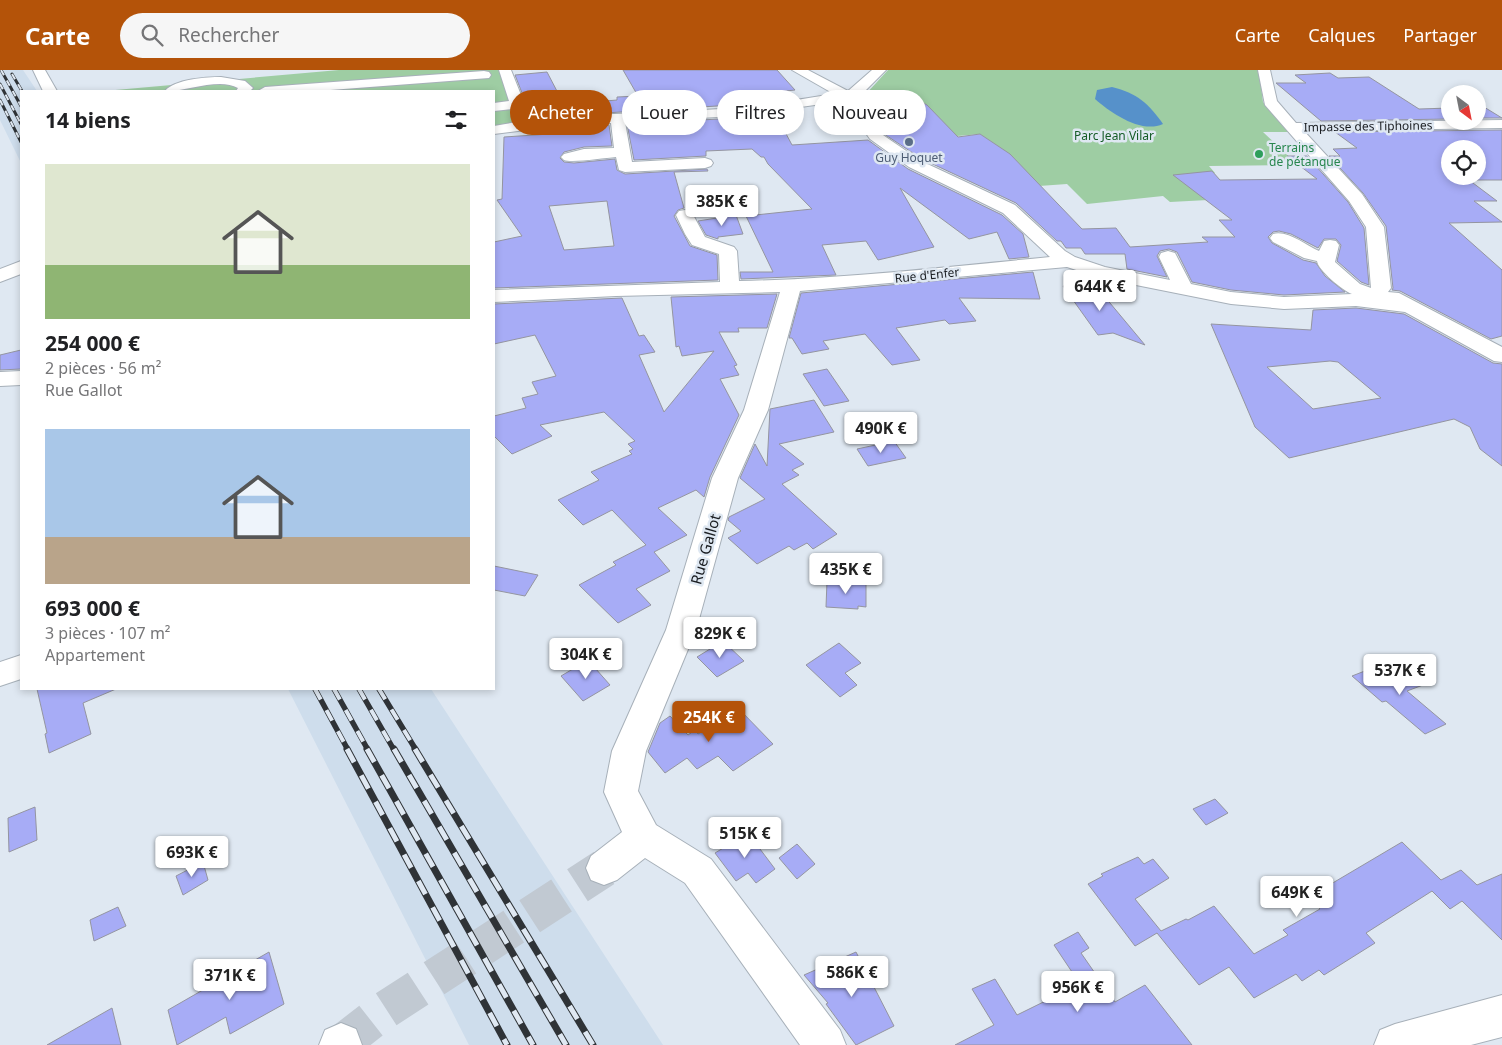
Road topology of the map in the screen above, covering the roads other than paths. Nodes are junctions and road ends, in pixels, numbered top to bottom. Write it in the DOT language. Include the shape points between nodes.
graph roads {
  1 [pos="39,70"];
  2 [pos="505,70"];
  3 [pos="798,70"];
  4 [pos="1264,70"];
  5 [pos="882,74"];
  6 [pos="484,76"];
  7 [pos="408,79"];
  8 [pos="337,81"];
  9 [pos="292,89"];
  10 [pos="49,90"];
  11 [pos="174,90"];
  12 [pos="189,90"];
  13 [pos="241,90"];
  14 [pos="268,90"];
  15 [pos="392,90"];
  16 [pos="459,90"];
  17 [pos="513,90"];
  18 [pos="836,90"];
  19 [pos="859,90"];
  20 [pos="814,101"];
  21 [pos="495,107"];
  22 [pos="510,112"];
  23 [pos="510,117"];
  24 [pos="612,118"];
  25 [pos="617,118"];
  26 [pos="495,120"];
  27 [pos="510,121"];
  28 [pos="1502,124"];
  29 [pos="1294,127"];
  30 [pos="495,129"];
  31 [pos="874,135"];
  32 [pos="622,152"];
  33 [pos="569,157"];
  34 [pos="705,163"];
  35 [pos="685,215"];
  36 [pos="1279,238"];
  37 [pos="1168,257"];
  38 [pos="1068,261"];
  39 [pos="20,267"];
  40 [pos="0,276"];
  41 [pos="792,286"];
  42 [pos="730,287"];
  43 [pos="1184,289"];
  44 [pos="1369,294"];
  45 [pos="495,296"];
  46 [pos="1406,306"];
  47 [pos="1502,356"];
  48 [pos="20,378"];
  49 [pos="0,379"];
  50 [pos="20,667"];
  51 [pos="0,674"];
  52 [pos="643,837"];
  53 [pos="604,868"];
  54 [pos="1502,1016"];
  55 [pos="825,1045"];
  56 [pos="1395,1045"];
  1 -- 10 [label="street"];
  2 -- 17 [label="street"];
  3 -- 18 [label="street"];
  4 -- 29 [label="street" via="1270,102"];
  5 -- 19 [label="street"];
  6 -- 7 [label="street"];
  6 -- 16 [label="street" via="487,88"];
  7 -- 8 [label="street"];
  7 -- 15 [label="street"];
  8 -- 9 [label="street"];
  9 -- 13 [label="street" via="266,85"];
  9 -- 14 [label="street" via="282,86"];
  11 -- 13 [label="street" via="187,85 231,80 243,84"];
  12 -- 13 [label="street" via="215,85"];
  20 -- 25 [label="street" via="747,111"];
  21 -- 22 [label="street"];
  23 -- 26 [label="street"];
  24 -- 25 [label="street"];
  25 -- 32 [label="street"];
  27 -- 30 [label="street"];
  28 -- 29 [label="street, Impasse des Tiphoines"];
  29 -- 44 [label="street" via="1364,208 1375,228"];
  31 -- 38 [label="street" via="910,161 1009,209"];
  32 -- 33 [label="street"];
  32 -- 34 [label="street" via="625,167"];
  35 -- 42 [label="street" via="699,242 728,251"];
  36 -- 44 [label="street" via="1311,254 1328,251 1326,264 1338,277"];
  37 -- 43 [label="street"];
  38 -- 41 [label="street, Rue d'Enfer"];
  38 -- 43 [label="street, Rue d'Enfer" via="1101,272"];
  39 -- 40 [label="street"];
  41 -- 42 [label="street, Rue d'Enfer"];
  41 -- 52 [label="street, Rue Gallot" via="756,410 725,478 681,630 629,751 622,792"];
  42 -- 45 [label="street, Rue d'Enfer"];
  43 -- 44 [label="street, Rue d'Enfer" via="1230,298 1284,303"];
  44 -- 46 [label="street, Rue d'Enfer"];
  44 -- 46 [label="street"];
  46 -- 47 [label="street"];
  48 -- 49 [label="street"];
  50 -- 51 [label="street"];
  52 -- 53 [label="street"];
  52 -- 55 [label="street" via="698,871"];
  54 -- 56 [label="street"];
}
